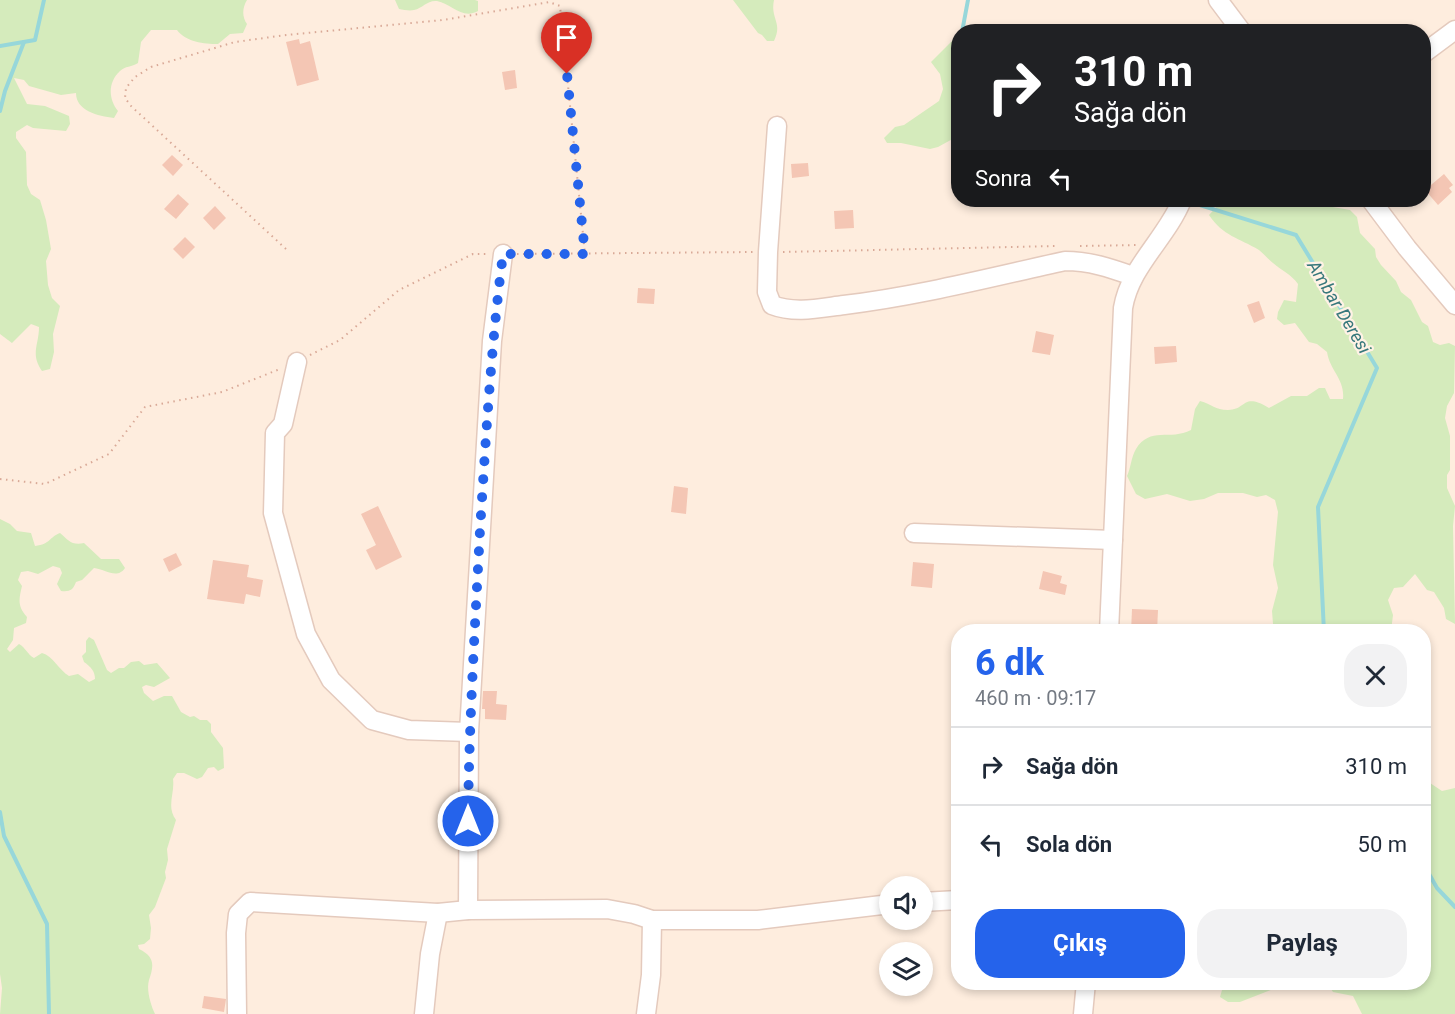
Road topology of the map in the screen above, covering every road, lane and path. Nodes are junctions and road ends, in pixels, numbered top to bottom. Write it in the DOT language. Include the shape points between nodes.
graph roads {
  1 [pos="1218,0"];
  2 [pos="1236,24"];
  3 [pos="1455,30"];
  4 [pos="1431,48"];
  5 [pos="777,126"];
  6 [pos="1179,207"];
  7 [pos="1376,207"];
  8 [pos="1157,244"];
  9 [pos="1063,246"];
  10 [pos="1075,246"];
  11 [pos="286,249"];
  12 [pos="768,252"];
  13 [pos="503,254"];
  14 [pos="585,254"];
  15 [pos="1133,276"];
  16 [pos="1455,305"];
  17 [pos="297,362"];
  18 [pos="0,479"];
  19 [pos="914,533"];
  20 [pos="1113,540"];
  21 [pos="1109,624"];
  22 [pos="469,732"];
  23 [pos="951,900"];
  24 [pos="933,901"];
  25 [pos="879,905"];
  26 [pos="468,910"];
  27 [pos="438,913"];
  28 [pos="652,920"];
  29 [pos="1085,990"];
  30 [pos="237,1014"];
  31 [pos="424,1014"];
  32 [pos="646,1014"];
  33 [pos="1083,1014"];
  1 -- 2 [label="street"];
  3 -- 4 [label="street"];
  5 -- 12 [label="street"];
  6 -- 8 [label="street"];
  7 -- 16 [label="street"];
  8 -- 10 [label="path"];
  8 -- 15 [label="street"];
  9 -- 12 [label="path"];
  11 -- 14 [label="path" via="131,106 125,98 126,88 135,77 151,67 235,42 443,21 549,2 560,6"];
  12 -- 14 [label="path"];
  12 -- 15 [label="street" via="767,292 772,305 784,310 891,299 1065,261 1084,261"];
  13 -- 14 [label="path"];
  13 -- 17 [label="path" via="473,254 399,290 340,340"];
  13 -- 22 [label="street" via="492,341"];
  15 -- 20 [label="street" via="1123,308"];
  17 -- 18 [label="path" via="222,392 146,407 109,454 45,484"];
  17 -- 22 [label="street" via="283,424 275,433 273,513 306,634 331,680 372,720 409,730"];
  19 -- 20 [label="street"];
  20 -- 21 [label="street"];
  22 -- 26 [label="street"];
  23 -- 24 [label="street"];
  25 -- 28 [label="street" via="758,920"];
  26 -- 27 [label="street"];
  26 -- 28 [label="street" via="607,909"];
  27 -- 30 [label="street" via="250,902 238,914"];
  27 -- 31 [label="street"];
  28 -- 32 [label="street"];
  29 -- 33 [label="street"];
}
